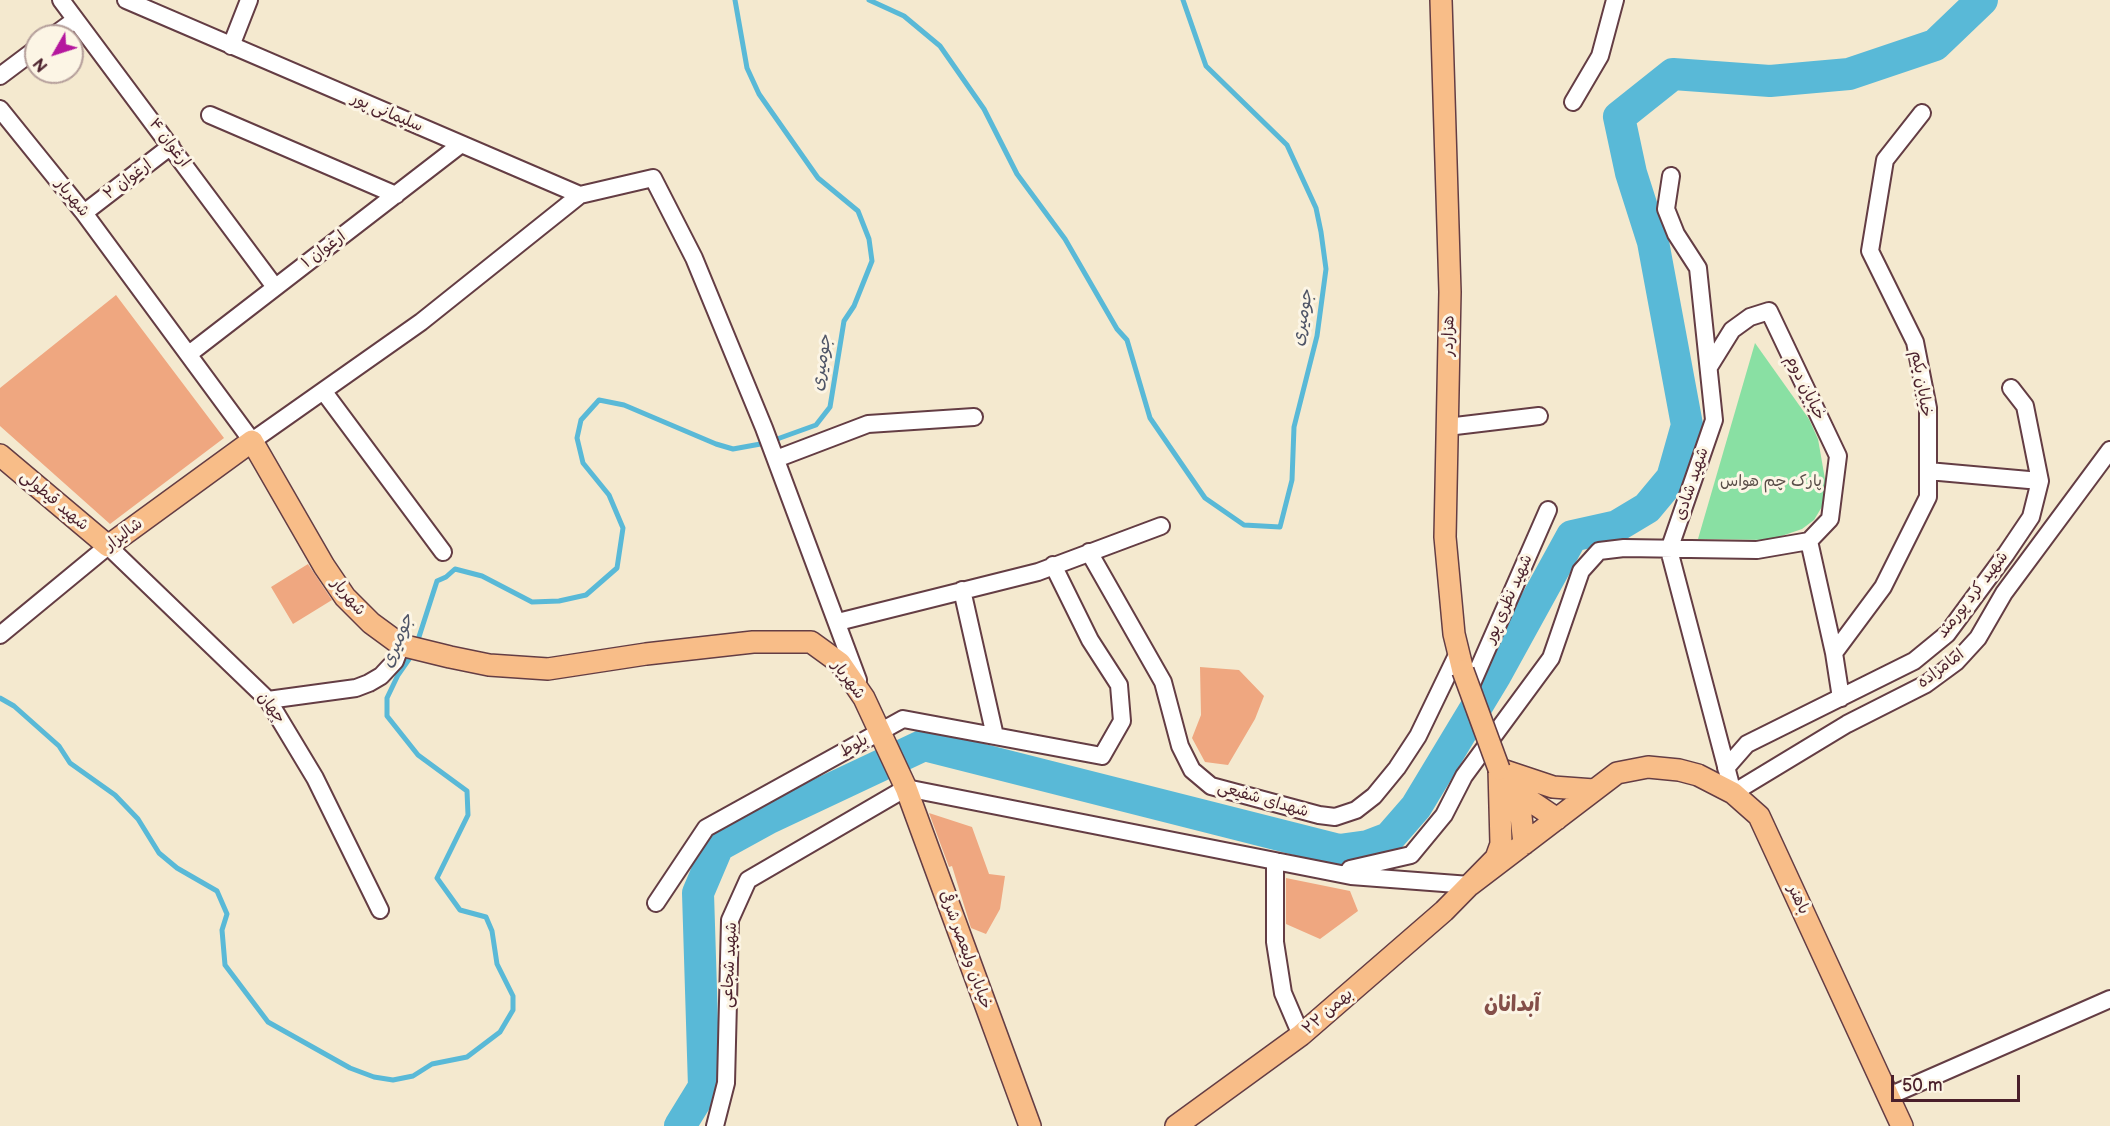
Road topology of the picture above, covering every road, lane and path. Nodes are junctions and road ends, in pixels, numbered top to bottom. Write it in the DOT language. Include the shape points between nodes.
graph roads {
  1 [pos="61,0"];
  2 [pos="126,0"];
  3 [pos="249,0"];
  4 [pos="1441,0"];
  5 [pos="1615,0"];
  6 [pos="75,20"];
  7 [pos="70,24"];
  8 [pos="231,46"];
  9 [pos="24,58"];
  10 [pos="0,76"];
  11 [pos="1573,102"];
  12 [pos="0,109"];
  13 [pos="1922,113"];
  14 [pos="210,115"];
  15 [pos="460,145"];
  16 [pos="171,146"];
  17 [pos="1671,176"];
  18 [pos="396,195"];
  19 [pos="580,195"];
  20 [pos="84,213"];
  21 [pos="275,287"];
  22 [pos="189,354"];
  23 [pos="1708,367"];
  24 [pos="2011,388"];
  25 [pos="324,392"];
  26 [pos="1539,416"];
  27 [pos="974,417"];
  28 [pos="1447,427"];
  29 [pos="252,441"];
  30 [pos="2110,450"];
  31 [pos="0,455"];
  32 [pos="778,465"];
  33 [pos="1928,471"];
  34 [pos="2040,481"];
  35 [pos="1548,510"];
  36 [pos="1161,526"];
  37 [pos="1809,541"];
  38 [pos="108,546"];
  39 [pos="1669,550"];
  40 [pos="443,552"];
  41 [pos="1089,552"];
  42 [pos="1058,563"];
  43 [pos="962,590"];
  44 [pos="838,622"];
  45 [pos="0,635"];
  46 [pos="413,647"];
  47 [pos="1834,653"];
  48 [pos="1464,671"];
  49 [pos="864,698"];
  50 [pos="1841,698"];
  51 [pos="268,700"];
  52 [pos="880,731"];
  53 [pos="995,736"];
  54 [pos="1726,768"];
  55 [pos="1499,769"];
  56 [pos="902,781"];
  57 [pos="1594,790"];
  58 [pos="1733,793"];
  59 [pos="1557,819"];
  60 [pos="1524,844"];
  61 [pos="1275,861"];
  62 [pos="1332,872"];
  63 [pos="1470,885"];
  64 [pos="656,903"];
  65 [pos="380,910"];
  66 [pos="2110,999"];
  67 [pos="1301,1035"];
  68 [pos="1888,1096"];
  69 [pos="715,1126"];
  70 [pos="1030,1126"];
  71 [pos="1176,1126"];
  72 [pos="1902,1126"];
  1 -- 6 [label="street, ارغوان ۴"];
  2 -- 8 [label="street, سلیمانی پور"];
  3 -- 8 [label="street"];
  4 -- 28 [label="main road, هزاردر" via="1450,292"];
  5 -- 11 [label="street" via="1600,56"];
  6 -- 7 [label="street"];
  6 -- 16 [label="street, ارغوان ۴"];
  8 -- 15 [label="street, سلیمانی پور"];
  9 -- 10 [label="street"];
  12 -- 20 [label="street, شهریار"];
  13 -- 33 [label="street, خیابان یکم" via="1885,160 1870,251 1915,342 1928,408"];
  14 -- 18 [label="street"];
  15 -- 18 [label="street, ارغوان ۱"];
  15 -- 19 [label="street, سلیمانی پور"];
  16 -- 20 [label="street, ارغوان ۲"];
  16 -- 21 [label="street, ارغوان ۴"];
  17 -- 23 [label="street, شهید شادی" via="1666,209 1698,268"];
  18 -- 21 [label="street, ارغوان ۱"];
  19 -- 25 [label="street" via="421,322"];
  19 -- 32 [label="street" via="653,178 694,258"];
  20 -- 22 [label="street, شهریار"];
  21 -- 22 [label="street, ارغوان ۱"];
  22 -- 29 [label="street, شهریار"];
  23 -- 37 [label="street, خیابان دوم" via="1732,330 1750,317 1769,311 1838,456 1830,519"];
  23 -- 39 [label="street, شهید شادی" via="1714,420"];
  24 -- 34 [label="street, شهید کرد پورمند" via="2025,406"];
  25 -- 29 [label="street"];
  25 -- 40 [label="street"];
  26 -- 28 [label="street"];
  27 -- 32 [label="street" via="868,424"];
  28 -- 48 [label="main road, هزاردر" via="1445,537"];
  29 -- 38 [label="main road, شالیزار"];
  29 -- 46 [label="main road, شهریار" via="345,597 371,623"];
  30 -- 58 [label="street, امامزاده" via="2004,593 1978,638 1956,662 1926,684 1847,724"];
  31 -- 38 [label="main road, شهید قیطولی"];
  32 -- 44 [label="street"];
  33 -- 34 [label="street"];
  33 -- 47 [label="street, خیابان یکم" via="1928,497 1883,587"];
  34 -- 50 [label="street, شهید کرد پورمند" via="2031,517 1947,633 1914,661"];
  35 -- 48 [label="street, شهید نظری پور"];
  36 -- 41 [label="street"];
  37 -- 39 [label="street" via="1757,550"];
  37 -- 47 [label="street"];
  38 -- 45 [label="street, شالیزار"];
  38 -- 51 [label="street, جهان"];
  39 -- 54 [label="street"];
  39 -- 62 [label="street" via="1599,551 1581,571 1551,657 1464,776 1444,814 1411,855"];
  41 -- 42 [label="street"];
  41 -- 48 [label="street, شهدای شفیعی" via="1163,682 1180,746 1192,770 1211,786 1319,815 1335,817 1356,810 1374,796 1397,768"];
  42 -- 43 [label="street" via="1038,572"];
  42 -- 53 [label="street, بلوط" via="1090,640 1119,685 1122,720 1102,756"];
  43 -- 44 [label="street"];
  43 -- 53 [label="street"];
  44 -- 49 [label="street"];
  46 -- 49 [label="main road, شهریار" via="489,665 548,669 753,642 811,642 840,663"];
  46 -- 51 [label="street" via="381,676 356,688"];
  47 -- 50 [label="street"];
  48 -- 55 [label="main road, هزاردر, bridge"];
  49 -- 52 [label="main road, شهریار"];
  50 -- 54 [label="street, شهید کرد پورمند" via="1747,744"];
  51 -- 65 [label="street, جهان" via="315,778"];
  52 -- 53 [label="street, بلوط" via="903,719"];
  52 -- 56 [label="main road, شهریار"];
  52 -- 64 [label="street, بلوط" via="706,828"];
  54 -- 58 [label="street"];
  55 -- 57 [label="main road" via="1553,787"];
  55 -- 59 [label="main road" via="1529,800"];
  55 -- 60 [label="main road" via="1520,807"];
  55 -- 63 [label="main road" via="1501,844 1496,858"];
  56 -- 61 [label="street"];
  56 -- 69 [label="street, شهید شجاعی" via="748,880 730,920 726,1083"];
  56 -- 70 [label="main road, خیابان ولیعصر شرقی"];
  57 -- 58 [label="main road, باهنر" via="1617,773 1648,767 1698,775"];
  57 -- 59 [label="main road"];
  58 -- 68 [label="main road, باهنر" via="1759,816"];
  59 -- 60 [label="main road"];
  60 -- 63 [label="main road"];
  61 -- 62 [label="street"];
  61 -- 67 [label="street" via="1275,942 1283,993"];
  62 -- 63 [label="street"];
  63 -- 67 [label="main road, ۲۲ بهمن"];
  66 -- 68 [label="street"];
  67 -- 71 [label="main road, ۲۲ بهمن"];
  68 -- 72 [label="main road, باهنر"];
}
